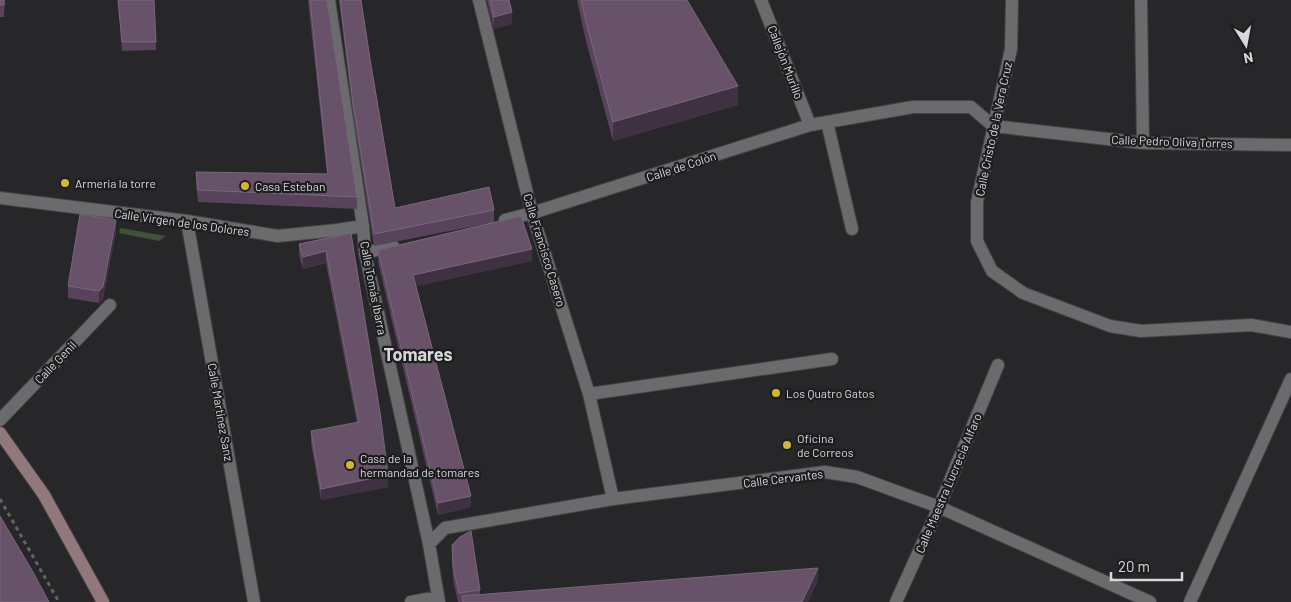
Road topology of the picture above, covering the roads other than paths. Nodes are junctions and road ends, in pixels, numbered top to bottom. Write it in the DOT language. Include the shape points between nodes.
graph roads {
  1 [pos="329,0"];
  2 [pos="479,0"];
  3 [pos="761,0"];
  4 [pos="1012,0"];
  5 [pos="1141,0"];
  6 [pos="826,122"];
  7 [pos="810,125"];
  8 [pos="993,126"];
  9 [pos="1143,143"];
  10 [pos="1291,145"];
  11 [pos="0,198"];
  12 [pos="532,213"];
  13 [pos="187,221"];
  14 [pos="494,222"];
  15 [pos="363,226"];
  16 [pos="852,229"];
  17 [pos="402,244"];
  18 [pos="365,253"];
  19 [pos="110,305"];
  20 [pos="1291,332"];
  21 [pos="832,359"];
  22 [pos="998,364"];
  23 [pos="1291,379"];
  24 [pos="589,394"];
  25 [pos="0,420"];
  26 [pos="0,433"];
  27 [pos="613,499"];
  28 [pos="938,507"];
  29 [pos="429,544"];
  30 [pos="439,600"];
  31 [pos="103,602"];
  32 [pos="254,602"];
  33 [pos="411,602"];
  34 [pos="896,602"];
  35 [pos="1150,602"];
  36 [pos="1190,602"];
  1 -- 15 [label="street, Calle Tomás Ibarra"];
  2 -- 12 [label="street, Calle Francisco Casero"];
  3 -- 7 [label="street, Callejón Murillo"];
  4 -- 8 [label="street, Calle Cristo de la Vera Cruz" via="1010,49"];
  5 -- 9 [label="street"];
  6 -- 7 [label="street, Calle de Colón"];
  6 -- 8 [label="street, Calle de Colón" via="913,107 971,107"];
  6 -- 16 [label="street"];
  7 -- 12 [label="street, Calle de Colón"];
  8 -- 9 [label="street, Calle Pedro Oliva Torres"];
  8 -- 20 [label="street, Calle Cristo de la Vera Cruz" via="977,202 978,241 992,271 1023,293 1110,326 1141,331 1251,325"];
  9 -- 10 [label="street, Calle Pedro Oliva Torres"];
  11 -- 13 [label="street, Calle Virgen de los Dolores"];
  12 -- 14 [label="street, Calle de Colón"];
  12 -- 24 [label="street, Calle Francisco Casero"];
  13 -- 15 [label="street, Calle Virgen de los Dolores" via="278,236"];
  13 -- 32 [label="street, Calle Martínez Sanz"];
  15 -- 18 [label="street, Calle Tomás Ibarra"];
  17 -- 18 [label="street"];
  18 -- 29 [label="street, Calle Tomás Ibarra"];
  19 -- 25 [label="street, Calle Genil"];
  21 -- 24 [label="street"];
  22 -- 28 [label="street, Calle Maestra Lucrecia Alfaro"];
  23 -- 36 [label="street"];
  24 -- 27 [label="street, Calle Francisco Casero"];
  26 -- 31 [label="street" via="44,495"];
  27 -- 28 [label="street, Calle Cervantes" via="825,472 857,476"];
  27 -- 29 [label="street, Calle Cervantes" via="445,528"];
  28 -- 34 [label="street, Calle Maestra Lucrecia Alfaro"];
  28 -- 35 [label="street, Calle Cervantes"];
  29 -- 30 [label="street, Calle Tomás Ibarra"];
  30 -- 33 [label="street"];
}
